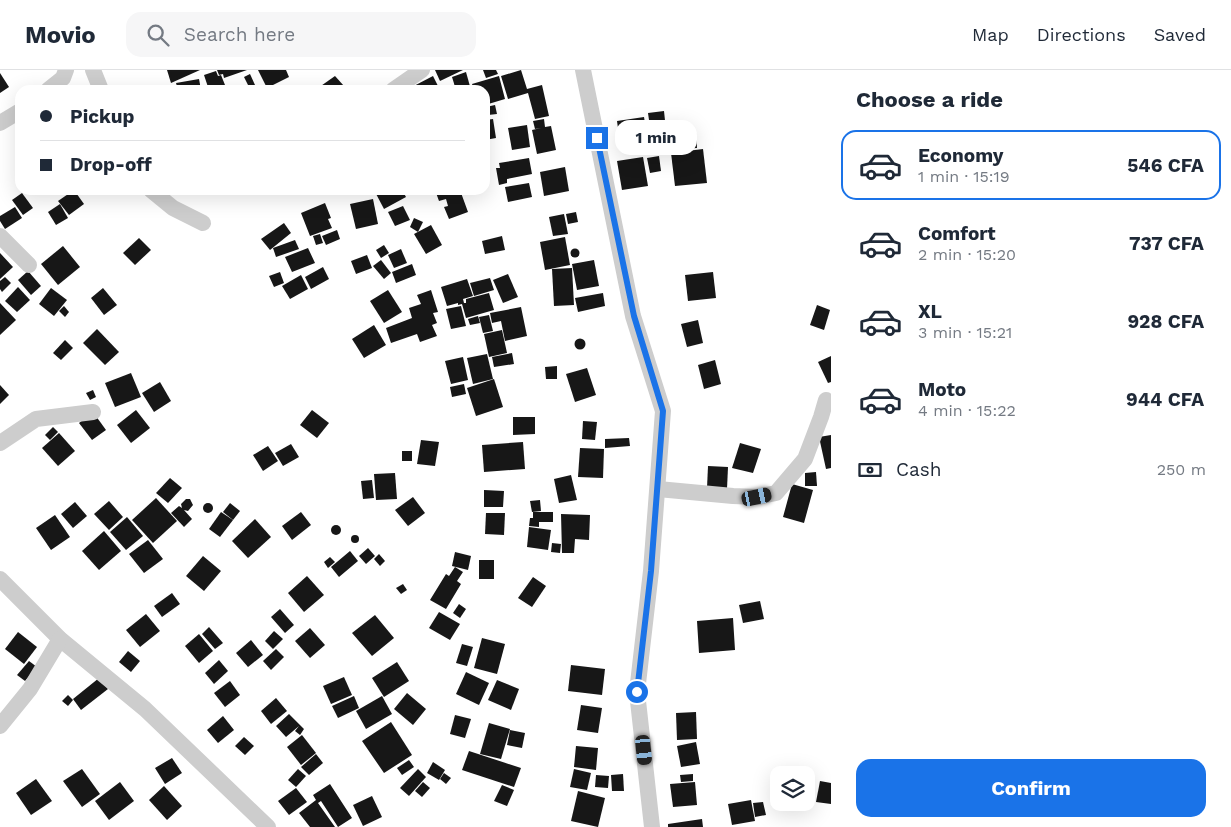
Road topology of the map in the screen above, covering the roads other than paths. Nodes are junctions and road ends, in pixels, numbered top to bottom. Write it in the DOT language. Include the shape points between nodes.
graph roads {
  1 [pos="66,70"];
  2 [pos="93,70"];
  3 [pos="422,70"];
  4 [pos="583,70"];
  5 [pos="54,85"];
  6 [pos="99,85"];
  7 [pos="400,85"];
  8 [pos="15,114"];
  9 [pos="0,123"];
  10 [pos="156,195"];
  11 [pos="203,223"];
  12 [pos="0,236"];
  13 [pos="29,265"];
  14 [pos="826,400"];
  15 [pos="93,412"];
  16 [pos="0,443"];
  17 [pos="658,489"];
  18 [pos="0,579"];
  19 [pos="60,639"];
  20 [pos="0,726"];
  21 [pos="268,827"];
  22 [pos="652,827"];
  1 -- 5 [label="street" via="63,78"];
  2 -- 6 [label="street"];
  3 -- 7 [label="street"];
  4 -- 17 [label="street" via="634,316 663,411"];
  8 -- 9 [label="street"];
  10 -- 11 [label="street" via="173,208"];
  12 -- 13 [label="street"];
  14 -- 17 [label="street" via="805,459 776,493 757,497"];
  15 -- 16 [label="street" via="36,419"];
  17 -- 22 [label="street" via="637,692"];
  18 -- 19 [label="street"];
  19 -- 20 [label="street" via="30,689"];
  19 -- 21 [label="street" via="145,709"];
}
